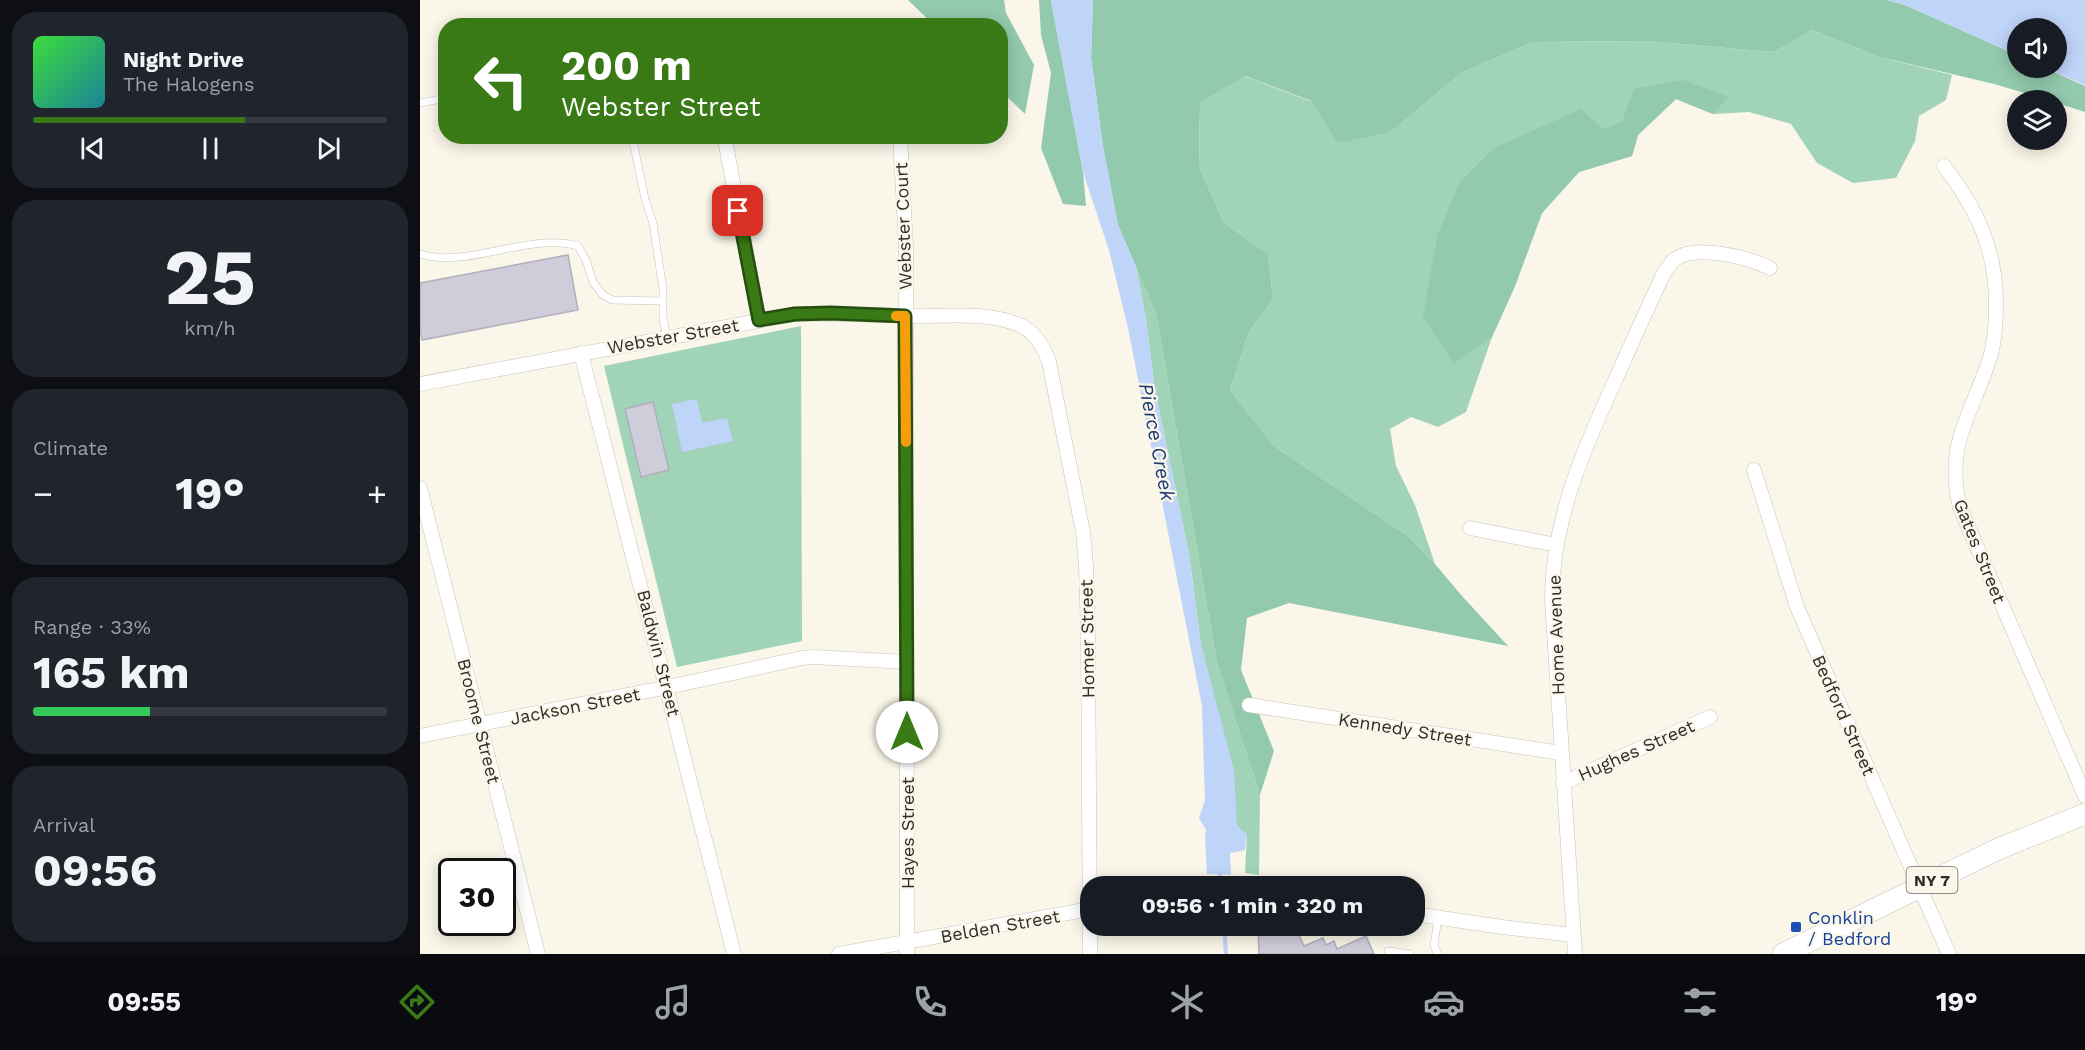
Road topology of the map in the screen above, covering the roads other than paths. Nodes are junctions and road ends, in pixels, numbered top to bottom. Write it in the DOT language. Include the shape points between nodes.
graph roads {
  1 [pos="438,100"];
  2 [pos="420,104"];
  3 [pos="634,144"];
  4 [pos="726,144"];
  5 [pos="900,144"];
  6 [pos="1944,166"];
  7 [pos="420,254"];
  8 [pos="1770,268"];
  9 [pos="663,301"];
  10 [pos="905,316"];
  11 [pos="759,320"];
  12 [pos="1032,333"];
  13 [pos="667,337"];
  14 [pos="581,353"];
  15 [pos="420,384"];
  16 [pos="1754,470"];
  17 [pos="420,488"];
  18 [pos="425,528"];
  19 [pos="1470,528"];
  20 [pos="1556,545"];
  21 [pos="907,662"];
  22 [pos="668,687"];
  23 [pos="1249,705"];
  24 [pos="1710,717"];
  25 [pos="479,725"];
  26 [pos="420,736"];
  27 [pos="1561,753"];
  28 [pos="1563,783"];
  29 [pos="2085,796"];
  30 [pos="2085,814"];
  31 [pos="1090,876"];
  32 [pos="1919,886"];
  33 [pos="1080,911"];
  34 [pos="1425,916"];
  35 [pos="1438,918"];
  36 [pos="1573,935"];
  37 [pos="1090,936"];
  38 [pos="907,948"];
  39 [pos="538,954"];
  40 [pos="734,954"];
  41 [pos="839,954"];
  42 [pos="1090,954"];
  43 [pos="1389,954"];
  44 [pos="1410,954"];
  45 [pos="1438,954"];
  46 [pos="1575,954"];
  47 [pos="1783,954"];
  48 [pos="1949,954"];
  1 -- 2 [label="lane"];
  3 -- 9 [label="lane" via="653,223"];
  4 -- 11 [label="street"];
  5 -- 10 [label="street, Webster Court"];
  6 -- 29 [label="street, Gates Street" via="1975,212 1986,238 1996,283 1996,327 1991,353 1958,439 1955,489"];
  7 -- 9 [label="lane" via="459,257 565,243 578,246 593,282 612,300"];
  8 -- 20 [label="street, Home Avenue" via="1735,256 1699,253 1675,259 1663,275 1588,439 1566,501"];
  9 -- 13 [label="lane"];
  10 -- 11 [label="street, Webster Street" via="831,313"];
  10 -- 12 [label="street, Webster Street" via="984,317 1018,324"];
  10 -- 21 [label="street, Hayes Street"];
  11 -- 13 [label="street, Webster Street"];
  12 -- 31 [label="street, Homer Street" via="1049,362 1083,532 1088,633"];
  13 -- 14 [label="street, Webster Street"];
  14 -- 15 [label="street, Webster Street"];
  14 -- 22 [label="street, Baldwin Street"];
  16 -- 32 [label="street, Bedford Street" via="1793,598"];
  17 -- 18 [label="street, Broome Street"];
  18 -- 25 [label="street, Broome Street"];
  19 -- 20 [label="street"];
  20 -- 27 [label="street, Home Avenue" via="1552,600"];
  21 -- 22 [label="street, Jackson Street" via="813,657"];
  21 -- 38 [label="street, Hayes Street"];
  22 -- 25 [label="street, Jackson Street"];
  22 -- 40 [label="street, Baldwin Street"];
  23 -- 27 [label="street, Kennedy Street"];
  24 -- 28 [label="street, Hughes Street"];
  25 -- 26 [label="street, Jackson Street"];
  25 -- 39 [label="street, Broome Street"];
  27 -- 28 [label="street, Home Avenue"];
  28 -- 36 [label="street, Home Avenue"];
  30 -- 32 [label="main road, NY 7"];
  32 -- 47 [label="main road, NY 7"];
  32 -- 48 [label="street, Bedford Street"];
  33 -- 38 [label="street, Belden Street"];
  34 -- 35 [label="street"];
  35 -- 36 [label="street"];
  35 -- 45 [label="lane" via="1434,946"];
  36 -- 46 [label="street, Home Avenue"];
  37 -- 42 [label="street, Homer Street"];
  38 -- 41 [label="street, Belden Street"];
  43 -- 44 [label="lane" via="1388,951"];
}
